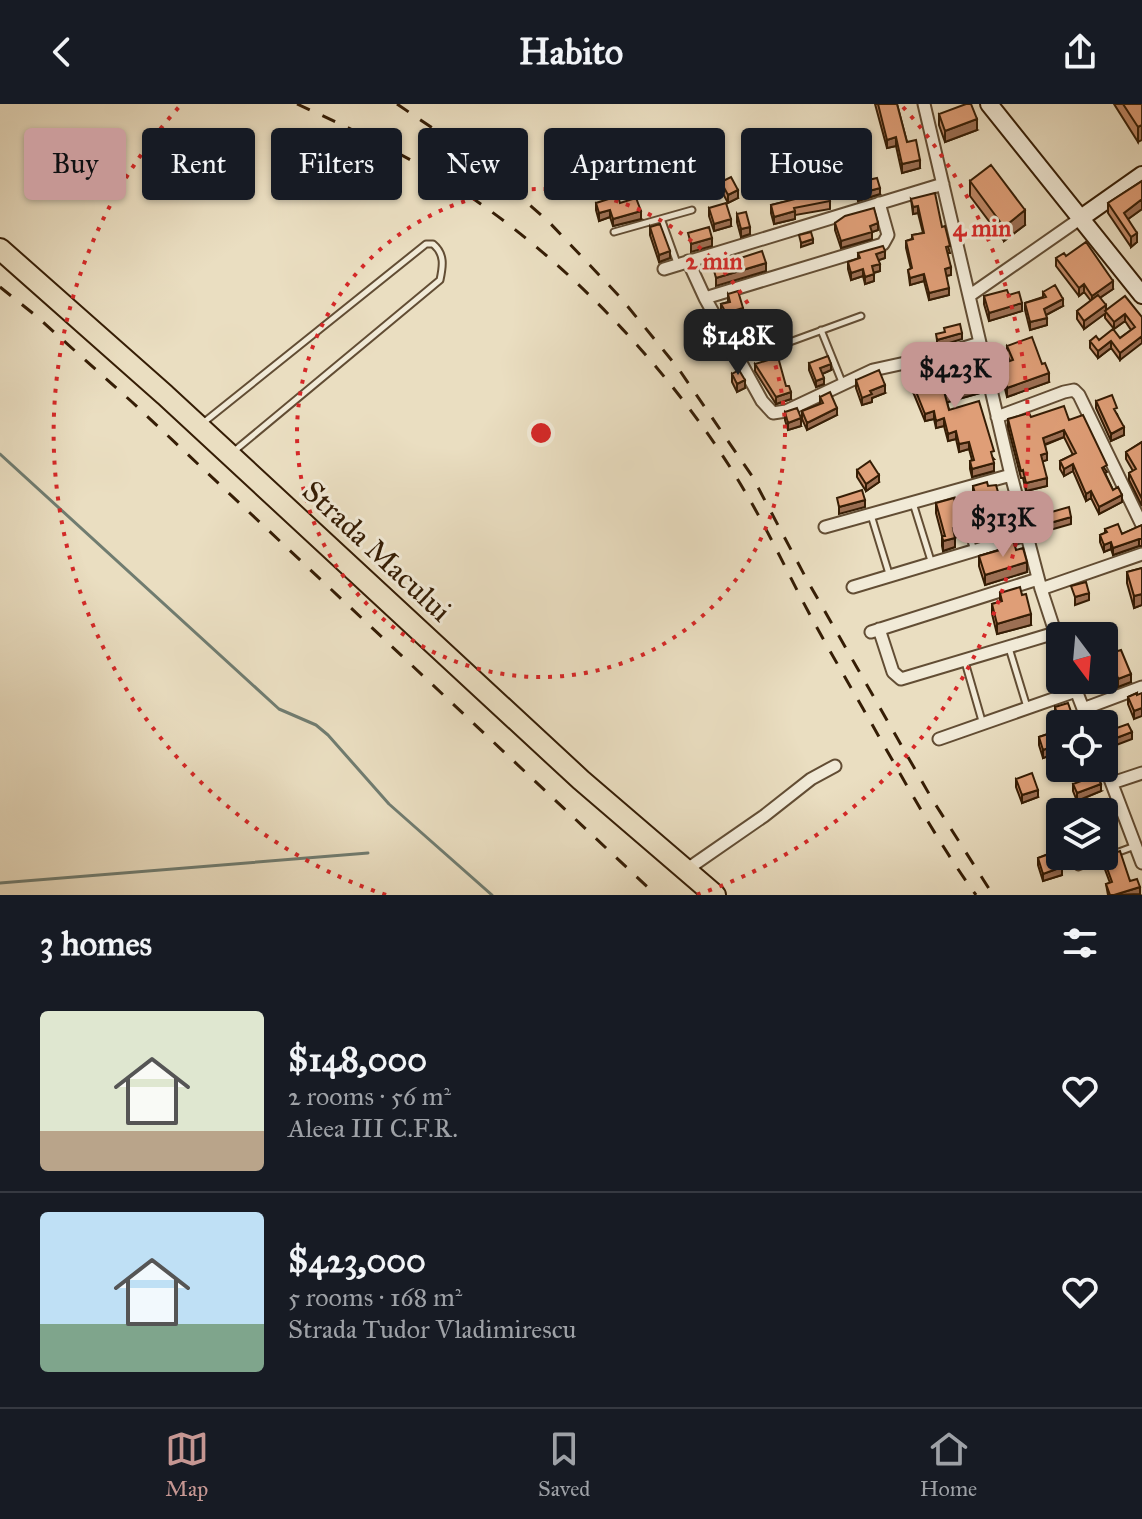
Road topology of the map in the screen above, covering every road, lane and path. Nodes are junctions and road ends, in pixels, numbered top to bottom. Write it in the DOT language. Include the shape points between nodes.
graph roads {
  1 [pos="924,104"];
  2 [pos="989,104"];
  3 [pos="1142,175"];
  4 [pos="943,184"];
  5 [pos="879,203"];
  6 [pos="692,210"];
  7 [pos="1081,218"];
  8 [pos="662,221"];
  9 [pos="614,232"];
  10 [pos="0,249"];
  11 [pos="683,262"];
  12 [pos="664,269"];
  13 [pos="1142,295"];
  14 [pos="969,296"];
  15 [pos="705,298"];
  16 [pos="861,316"];
  17 [pos="821,330"];
  18 [pos="980,343"];
  19 [pos="776,347"];
  20 [pos="842,383"];
  21 [pos="997,417"];
  22 [pos="199,427"];
  23 [pos="229,455"];
  24 [pos="1011,475"];
  25 [pos="957,490"];
  26 [pos="913,503"];
  27 [pos="871,515"];
  28 [pos="1142,525"];
  29 [pos="825,527"];
  30 [pos="1026,535"];
  31 [pos="975,552"];
  32 [pos="1142,554"];
  33 [pos="932,565"];
  34 [pos="890,577"];
  35 [pos="1040,584"];
  36 [pos="853,587"];
  37 [pos="1052,622"];
  38 [pos="1046,636"];
  39 [pos="1009,647"];
  40 [pos="965,661"];
  41 [pos="1142,687"];
  42 [pos="1057,694"];
  43 [pos="1077,694"];
  44 [pos="1027,708"];
  45 [pos="1083,709"];
  46 [pos="983,723"];
  47 [pos="939,739"];
  48 [pos="835,766"];
  49 [pos="1142,773"];
  50 [pos="1112,783"];
  51 [pos="1136,846"];
  52 [pos="1118,853"];
  53 [pos="1142,863"];
  54 [pos="686,870"];
  55 [pos="715,895"];
  1 -- 4 [label="street"];
  2 -- 7 [label="main road"];
  3 -- 7 [label="main road"];
  4 -- 5 [label="street"];
  4 -- 14 [label="street"];
  5 -- 11 [label="street"];
  5 -- 15 [label="street" via="888,235 883,244"];
  6 -- 8 [label="lane"];
  7 -- 13 [label="main road"];
  7 -- 14 [label="street"];
  8 -- 9 [label="lane"];
  8 -- 11 [label="lane"];
  10 -- 22 [label="highway, Strada Macului"];
  11 -- 12 [label="street"];
  11 -- 15 [label="street"];
  14 -- 18 [label="street"];
  15 -- 20 [label="street" via="773,413"];
  16 -- 17 [label="lane"];
  17 -- 19 [label="lane"];
  17 -- 20 [label="lane"];
  18 -- 20 [label="street"];
  18 -- 21 [label="street"];
  21 -- 24 [label="street"];
  21 -- 28 [label="street" via="1074,390"];
  22 -- 23 [label="highway, Strada Macului"];
  22 -- 23 [label="lane" via="426,244 440,249 440,280"];
  23 -- 54 [label="highway, Strada Macului"];
  24 -- 25 [label="street"];
  24 -- 30 [label="street"];
  25 -- 26 [label="street"];
  25 -- 31 [label="lane"];
  26 -- 27 [label="street"];
  26 -- 33 [label="lane"];
  27 -- 29 [label="street"];
  27 -- 34 [label="lane"];
  30 -- 31 [label="street"];
  30 -- 35 [label="street"];
  31 -- 33 [label="street"];
  32 -- 35 [label="street"];
  33 -- 34 [label="street"];
  34 -- 36 [label="street"];
  35 -- 37 [label="street"];
  35 -- 40 [label="street" via="875,630 898,678"];
  38 -- 39 [label="street"];
  39 -- 40 [label="street"];
  39 -- 44 [label="lane"];
  40 -- 46 [label="lane"];
  41 -- 45 [label="street"];
  42 -- 44 [label="street"];
  43 -- 45 [label="street"];
  44 -- 46 [label="street"];
  46 -- 47 [label="street"];
  48 -- 54 [label="street"];
  49 -- 50 [label="street"];
  50 -- 51 [label="street"];
  51 -- 52 [label="lane"];
  51 -- 53 [label="street"];
  54 -- 55 [label="highway, Strada Macului"];
}
